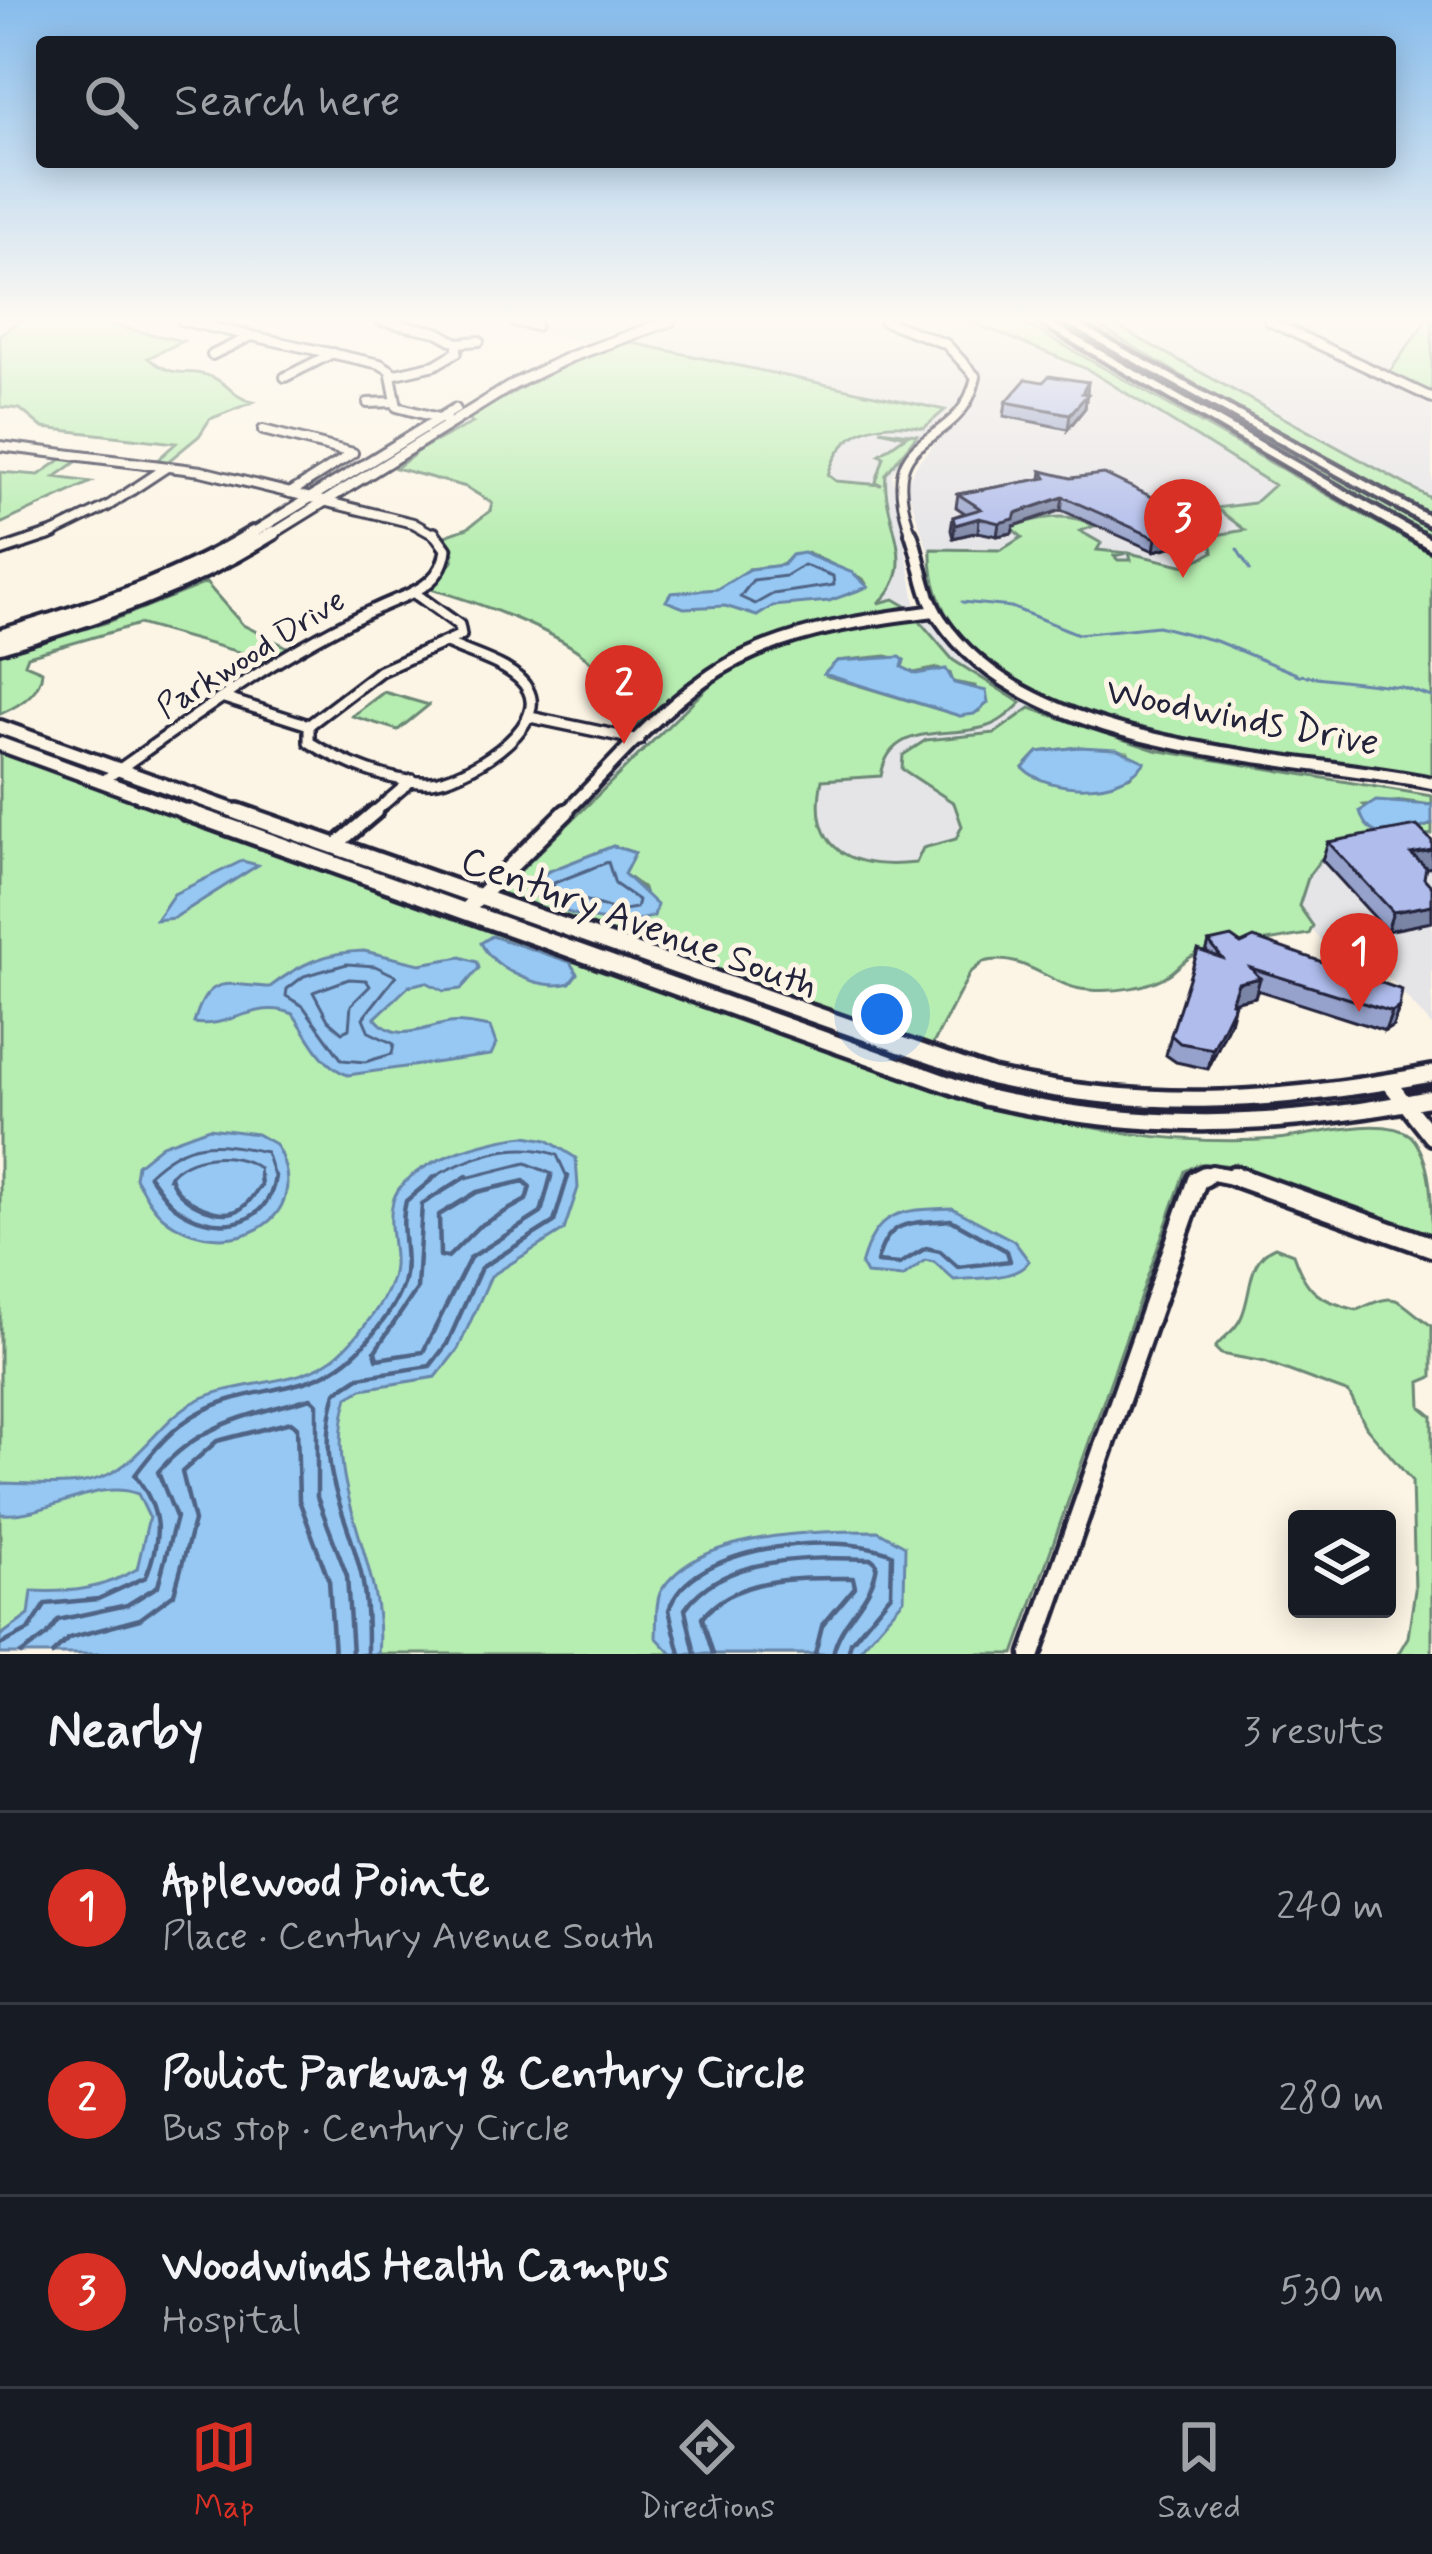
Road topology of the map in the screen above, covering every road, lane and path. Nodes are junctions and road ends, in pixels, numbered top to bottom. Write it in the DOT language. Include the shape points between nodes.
graph roads {
  1 [pos="393,398"];
  2 [pos="476,398"];
  3 [pos="493,398"];
  4 [pos="970,398"];
  5 [pos="1174,398"];
  6 [pos="1203,398"];
  7 [pos="393,402"];
  8 [pos="368,403"];
  9 [pos="439,419"];
  10 [pos="452,422"];
  11 [pos="263,430"];
  12 [pos="0,446"];
  13 [pos="169,466"];
  14 [pos="290,494"];
  15 [pos="312,498"];
  16 [pos="327,501"];
  17 [pos="1432,523"];
  18 [pos="1432,546"];
  19 [pos="0,551"];
  20 [pos="413,592"];
  21 [pos="935,610"];
  22 [pos="0,636"];
  23 [pos="449,644"];
  24 [pos="0,646"];
  25 [pos="224,698"];
  26 [pos="530,717"];
  27 [pos="309,724"];
  28 [pos="0,728"];
  29 [pos="639,740"];
  30 [pos="0,744"];
  31 [pos="121,769"];
  32 [pos="104,780"];
  33 [pos="412,780"];
  34 [pos="1432,782"];
  35 [pos="335,846"];
  36 [pos="472,904"];
  37 [pos="1432,1075"];
  38 [pos="1389,1083"];
  39 [pos="1432,1098"];
  40 [pos="1405,1104"];
  41 [pos="1432,1137"];
  42 [pos="1432,1246"];
  43 [pos="1030,1654"];
  1 -- 7 [label="street"];
  2 -- 9 [label="main road"];
  3 -- 10 [label="main road"];
  4 -- 21 [label="street" via="899,475"];
  5 -- 18 [label="highway"];
  6 -- 17 [label="highway"];
  7 -- 8 [label="street"];
  7 -- 9 [label="street"];
  9 -- 10 [label="street"];
  9 -- 15 [label="main road"];
  10 -- 16 [label="main road"];
  11 -- 14 [label="street" via="353,453"];
  12 -- 13 [label="street"];
  13 -- 14 [label="street"];
  13 -- 19 [label="street" via="49,537"];
  14 -- 15 [label="street"];
  15 -- 16 [label="street"];
  15 -- 22 [label="main road" via="167,581"];
  16 -- 20 [label="street" via="440,538 444,567"];
  16 -- 24 [label="main road" via="181,586"];
  20 -- 23 [label="street" via="460,626"];
  20 -- 25 [label="street, Parkwood Drive" via="328,628"];
  21 -- 29 [label="street" via="852,624 733,662"];
  21 -- 34 [label="street, Woodwinds Drive" via="980,662 1082,716 1189,743"];
  23 -- 26 [label="street" via="526,686"];
  23 -- 27 [label="street" via="377,673"];
  25 -- 27 [label="street"];
  25 -- 31 [label="street, Parkwood Drive"];
  26 -- 29 [label="street"];
  26 -- 33 [label="street" via="467,773"];
  27 -- 33 [label="street" via="314,747"];
  28 -- 31 [label="main road, Century Avenue South"];
  29 -- 36 [label="street"];
  30 -- 32 [label="main road, Century Avenue South"];
  31 -- 32 [label="street, Parkwood Drive"];
  31 -- 35 [label="main road, Century Avenue South"];
  32 -- 36 [label="main road, Century Avenue South"];
  33 -- 35 [label="street"];
  35 -- 36 [label="main road, Century Avenue South"];
  36 -- 38 [label="main road, Century Avenue South" via="1016,1084 1221,1105"];
  36 -- 40 [label="main road, Century Avenue South" via="918,1077 1057,1114 1228,1128"];
  37 -- 38 [label="main road, Century Avenue South"];
  38 -- 40 [label="street"];
  39 -- 40 [label="main road, Century Avenue South"];
  40 -- 41 [label="street"];
  42 -- 43 [label="street" via="1233,1176 1205,1175 1195,1183"];
}
